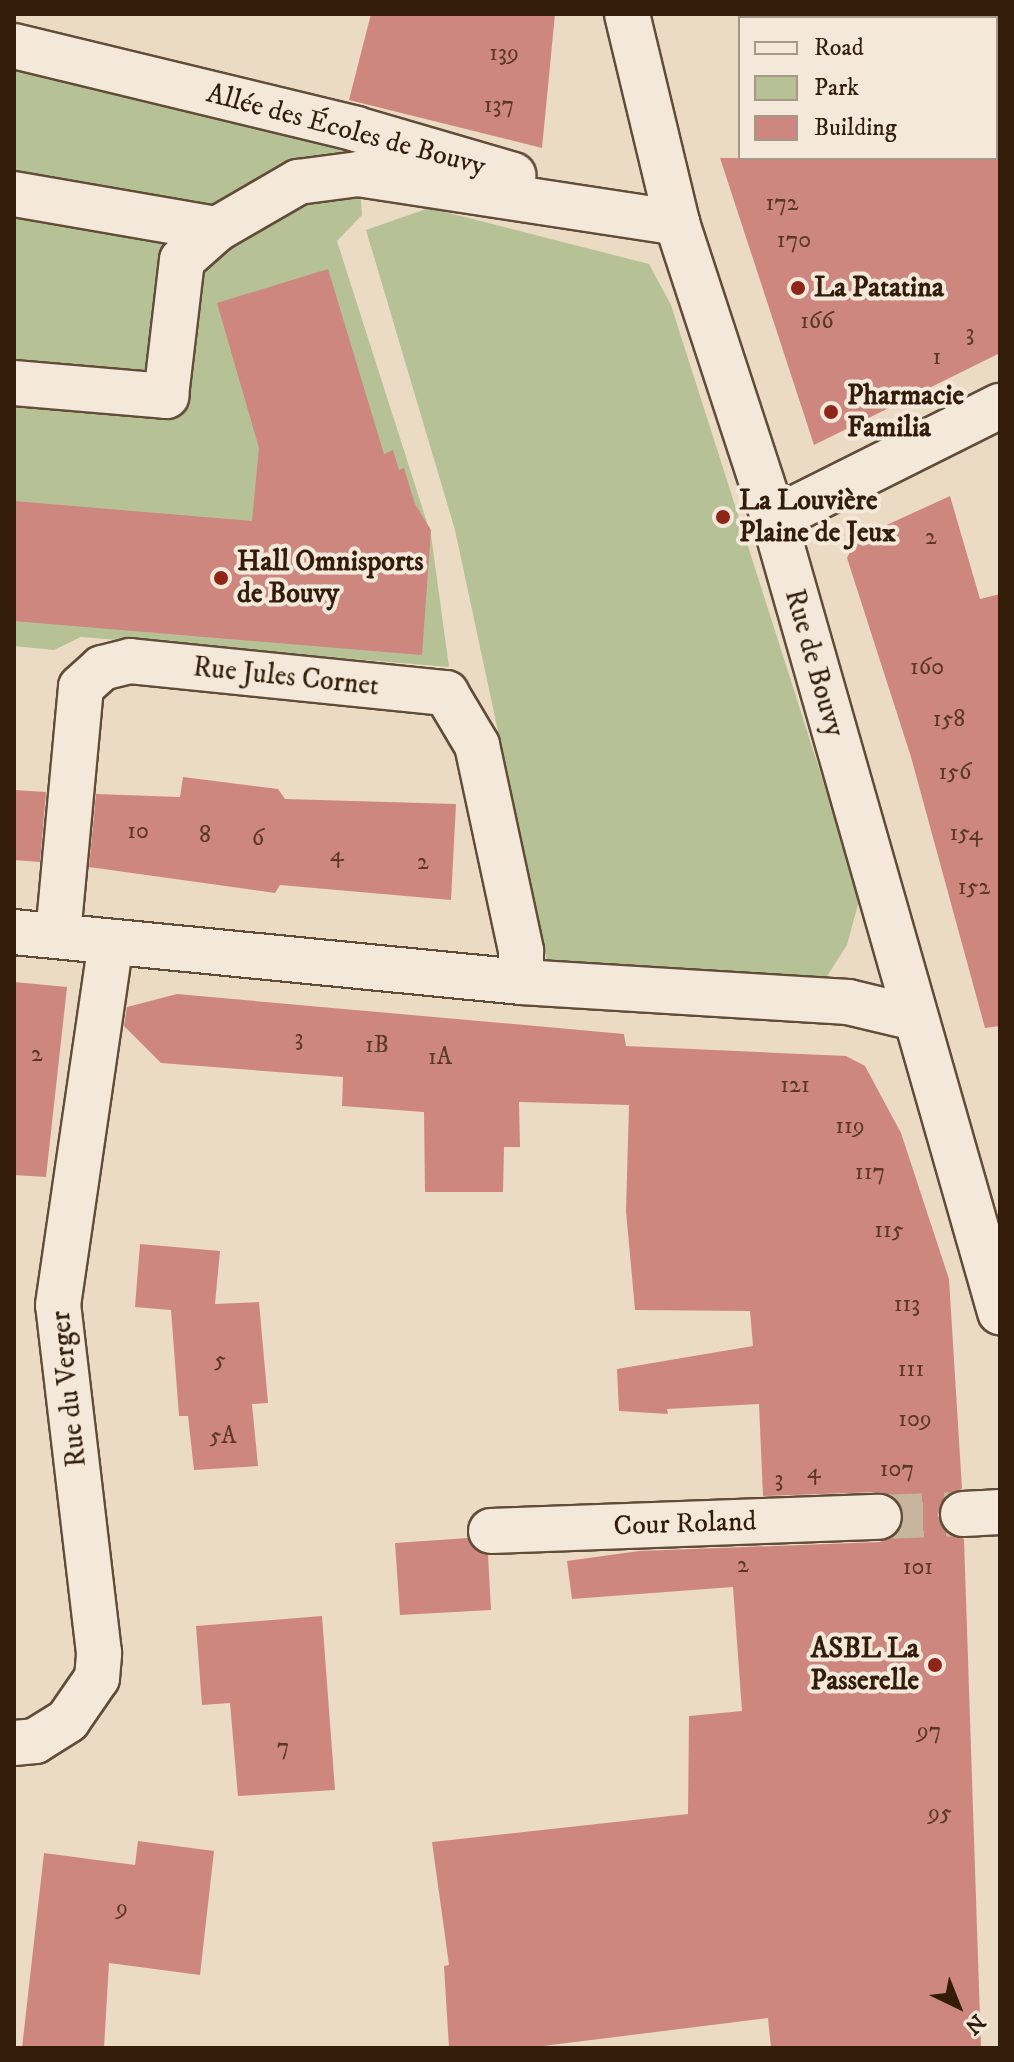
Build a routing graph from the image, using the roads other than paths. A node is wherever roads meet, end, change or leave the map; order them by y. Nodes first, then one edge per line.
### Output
1 (627, 14) edge
2 (14, 46) edge
3 (14, 194) edge
4 (677, 223) junction
5 (217, 229) junction
6 (14, 383) edge
7 (1000, 406) edge
8 (774, 519) junction
9 (14, 932) edge
10 (58, 935) junction
11 (111, 942) junction
12 (521, 982) junction
13 (911, 1017) junction
14 (1000, 1312) edge
15 (879, 1517) tunnel mouth
16 (491, 1531) dead end
17 (14, 1743) edge

1 - 4 street, Rue de Bouvy
2 - 4 street, Allée des Écoles de Bouvy
3 - 5 street
4 - 5 street
4 - 8 street, Rue de Bouvy
5 - 6 street
7 - 8 street
8 - 13 street, Rue de Bouvy
9 - 10 street
10 - 11 street
10 - 12 street, Rue Jules Cornet
11 - 12 street
11 - 17 street, Rue du Verger
12 - 13 street
13 - 14 street, Rue de Bouvy
15 - 16 street, Cour Roland

